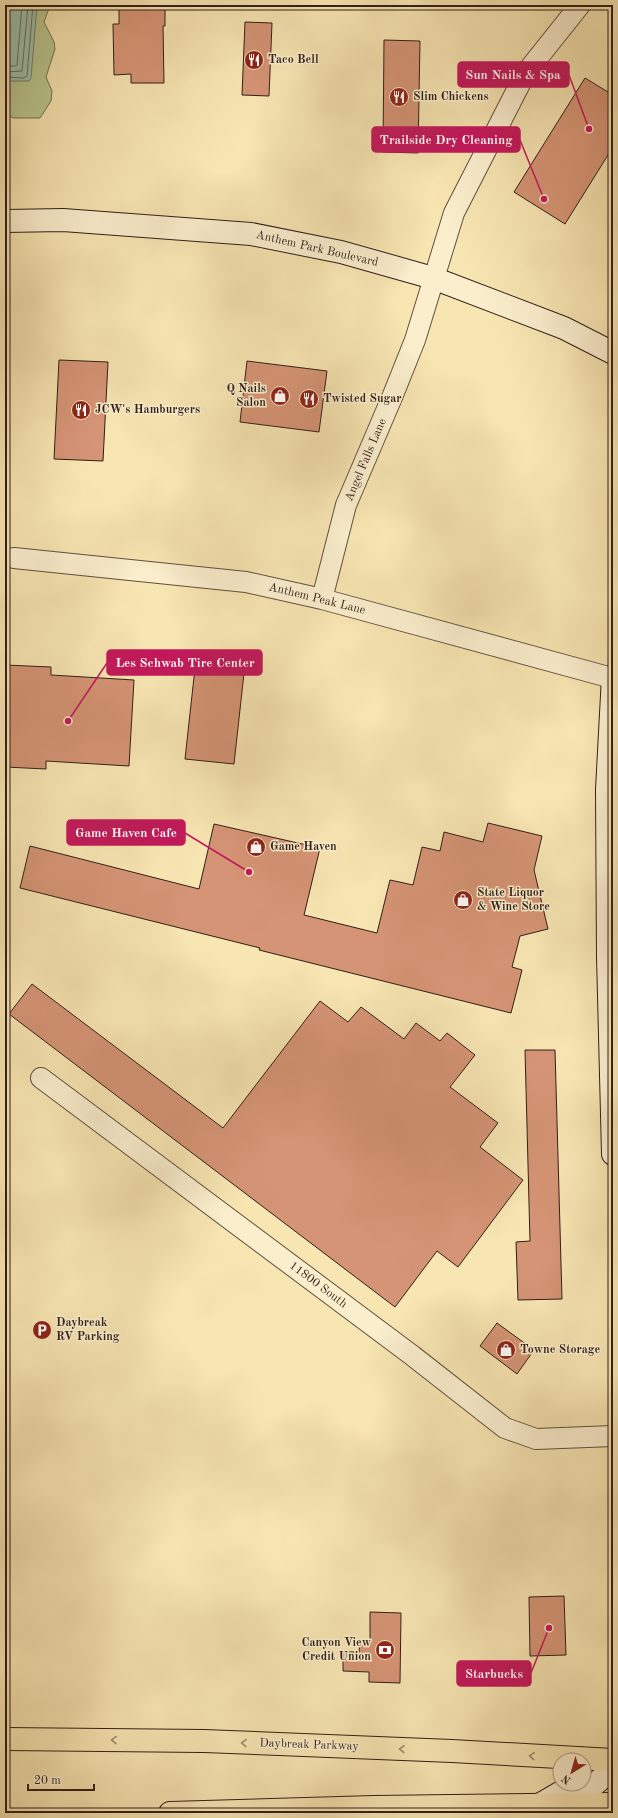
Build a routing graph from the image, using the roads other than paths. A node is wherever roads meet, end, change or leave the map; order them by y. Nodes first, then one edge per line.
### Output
1 (580, 5) edge
2 (5, 221) edge
3 (434, 278) junction
4 (613, 353) edge
5 (14, 558) dead end
6 (322, 599) junction
7 (612, 677) edge
8 (41, 1078) dead end
9 (613, 1154) edge
10 (613, 1436) edge
11 (5, 1739) edge
12 (613, 1760) edge
13 (613, 1768) edge
14 (613, 1804) edge
15 (539, 1805) junction
16 (170, 1813) edge

1 - 3 street, Angel Falls Lane
2 - 3 main road, Anthem Park Boulevard
3 - 4 main road, Anthem Park Boulevard
3 - 6 street, Angel Falls Lane
5 - 6 street, Anthem Peak Lane
6 - 7 street, Anthem Peak Lane
7 - 9 main road
8 - 10 street, 11800 South
12 -> 11 main road, Daybreak Parkway
13 - 15 main road
14 - 15 main road
15 - 16 main road

